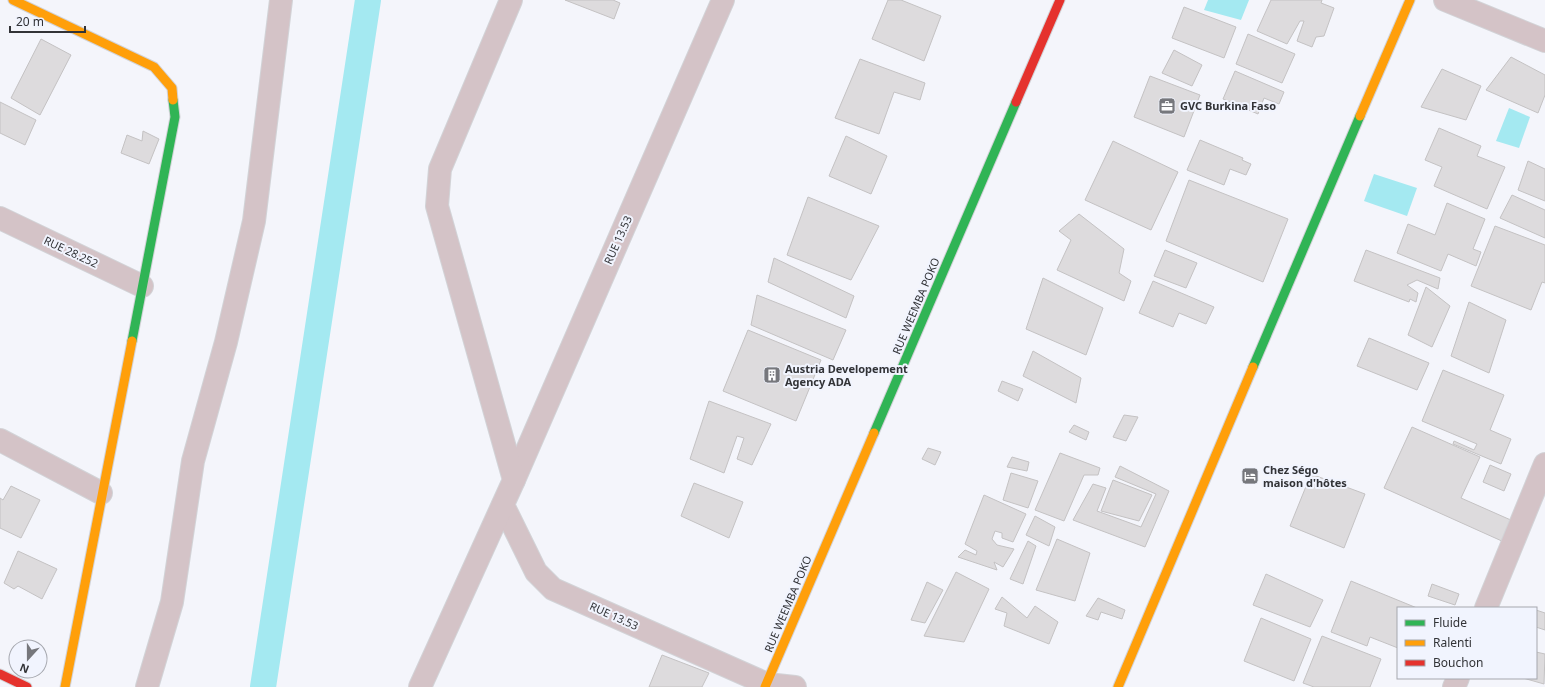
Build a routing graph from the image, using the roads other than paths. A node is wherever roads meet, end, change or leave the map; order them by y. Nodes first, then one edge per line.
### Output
1 (13, 0) edge
2 (281, 0) edge
3 (511, 0) edge
4 (723, 0) edge
5 (1060, 0) edge
6 (1410, 0) edge
7 (1445, 0) edge
8 (1545, 40) edge
9 (0, 218) edge
10 (142, 286) junction
11 (0, 440) edge
12 (1545, 464) edge
13 (514, 480) junction
14 (101, 493) junction
15 (502, 505) junction
16 (1486, 607) edge
17 (0, 674) edge
18 (766, 686) edge
19 (27, 687) edge
20 (65, 687) edge
21 (147, 687) edge
22 (420, 687) edge
23 (795, 687) edge
24 (1118, 687) edge

1 - 10 street
2 - 21 street
3 - 13 street
4 - 13 street, RUE 13.53
5 - 18 street, RUE WEEMBA POKO
6 - 24 street
7 - 8 street
9 - 10 street, RUE 28.252
10 - 14 street
11 - 14 street
12 - 16 street
13 - 15 street, RUE 13.53
14 - 20 street
15 - 18 street, RUE 13.53
15 - 22 street, RUE 13.53
17 - 19 street
18 - 23 street, RUE 13.53

